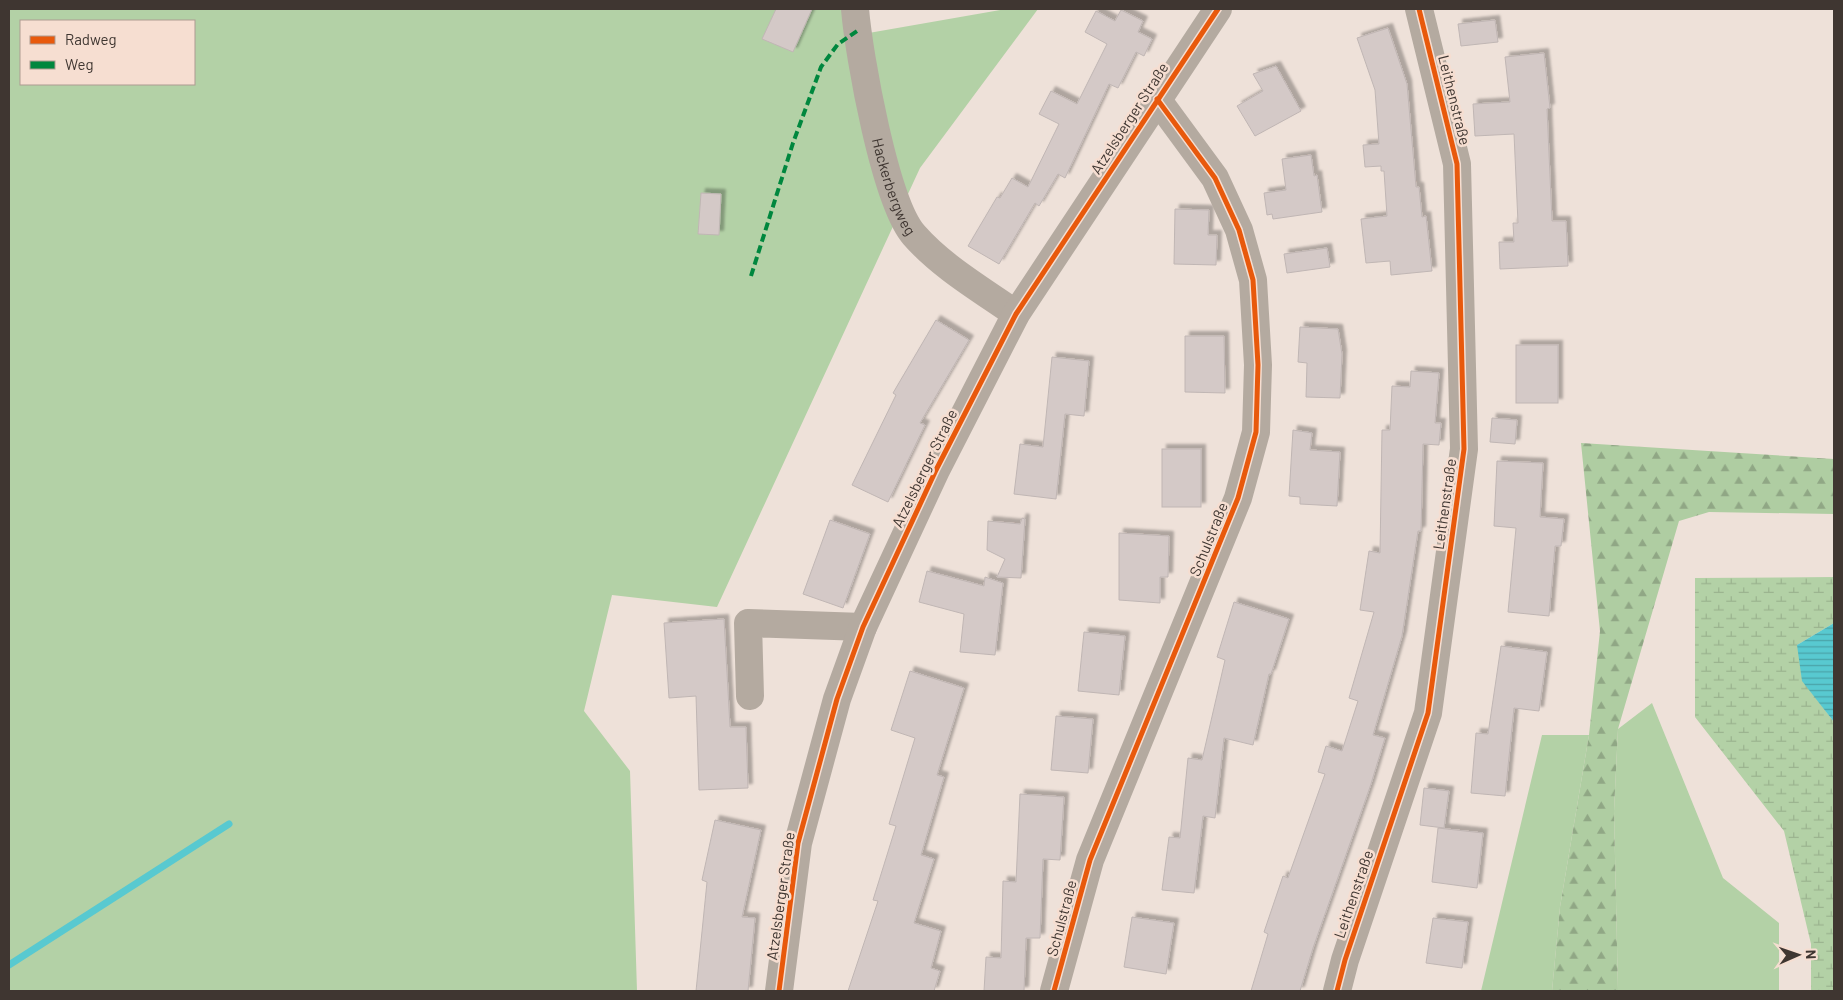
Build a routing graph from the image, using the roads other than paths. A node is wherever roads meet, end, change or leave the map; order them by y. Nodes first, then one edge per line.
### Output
1 (856, 9) edge
2 (1218, 9) edge
3 (1419, 9) edge
4 (1157, 98) junction
5 (1016, 314) junction
6 (863, 626) junction
7 (750, 696) dead end
8 (779, 991) edge
9 (1054, 991) edge
10 (1337, 991) edge

1 - 5 street, Hackerbergweg
2 - 4 street, Atzelsberger Straße
3 - 10 street, Leithenstraße
4 - 5 street, Atzelsberger Straße
4 - 9 street, Schulstraße
5 - 6 street, Atzelsberger Straße
6 - 7 street
6 - 8 street, Atzelsberger Straße

